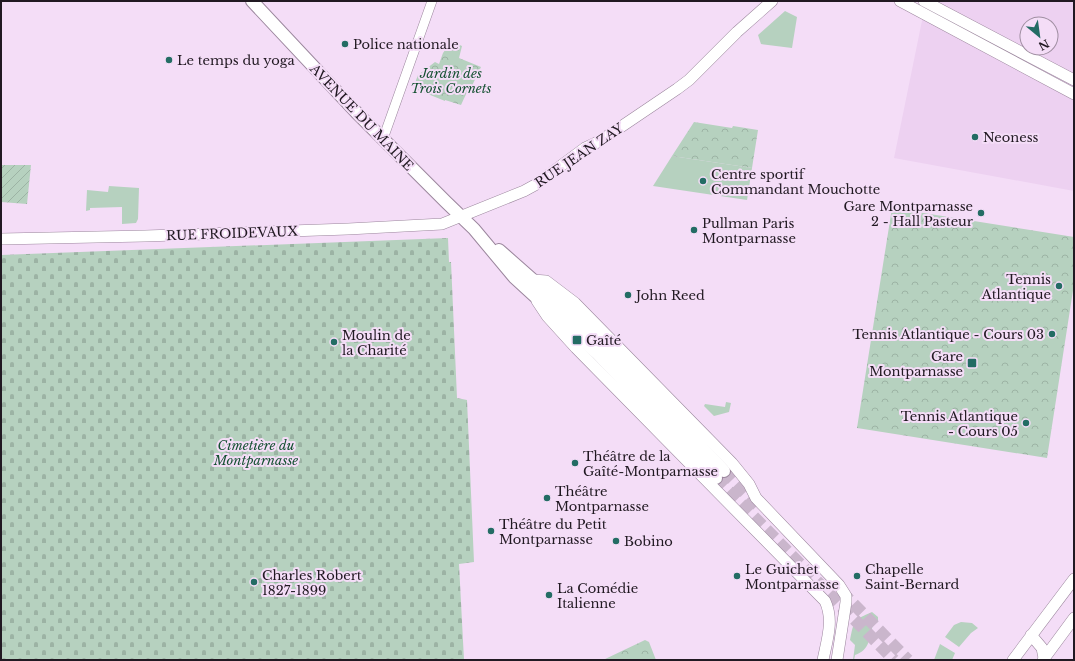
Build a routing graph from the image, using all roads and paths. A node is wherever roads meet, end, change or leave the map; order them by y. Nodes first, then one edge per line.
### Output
1 (252, 1) edge
2 (432, 1) edge
3 (772, 1) edge
4 (900, 1) edge
5 (923, 5) edge
6 (1074, 80) edge
7 (1074, 94) edge
8 (383, 139) junction
9 (461, 216) junction
10 (476, 230) junction
11 (1, 239) edge
12 (533, 280) junction
13 (534, 295) junction
14 (1074, 579) edge
15 (1074, 618) edge
16 (1031, 636) junction
17 (1044, 659) edge
18 (823, 660) edge
19 (837, 660) edge
20 (1013, 660) edge

1 - 8 main road, AVENUE DU MAINE
2 - 8 street
3 - 9 main road, RUE JEAN ZAY
4 - 5 main road
5 - 6 main road
5 - 7 main road
8 - 9 main road, AVENUE DU MAINE
9 - 10 main road, AVENUE DU MAINE
9 - 11 main road, RUE FROIDEVAUX
10 - 12 main road, AVENUE DU MAINE
10 - 13 main road, AVENUE DU MAINE
12 - 13 main road, AVENUE DU MAINE
12 - 19 main road, AVENUE DU MAINE
13 - 18 main road, AVENUE DU MAINE
14 - 16 main road
15 - 17 main road
16 - 17 main road
16 - 20 main road

